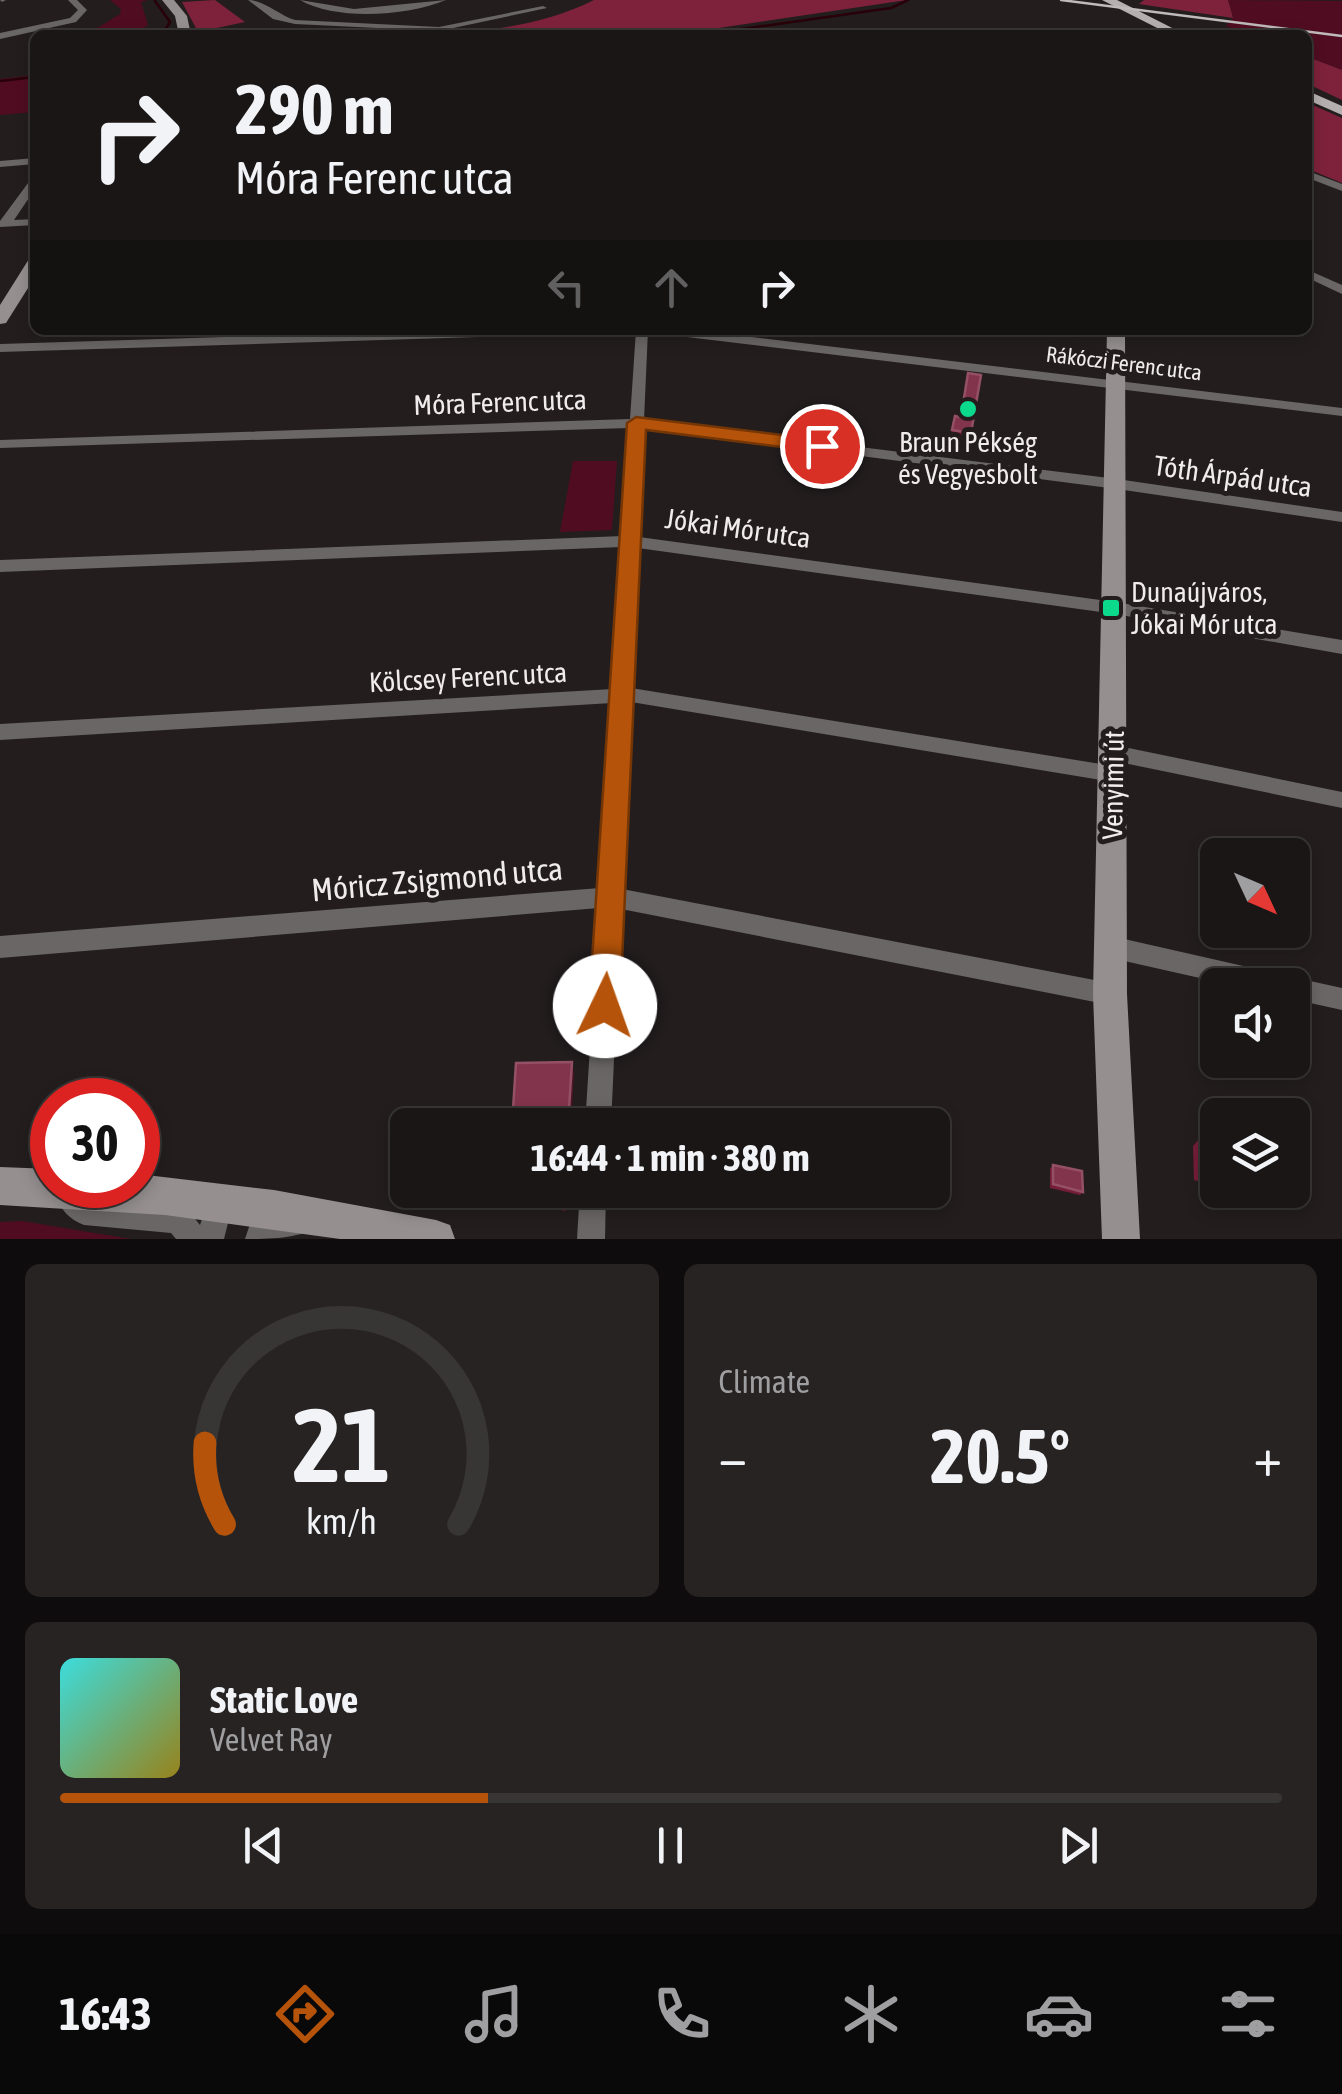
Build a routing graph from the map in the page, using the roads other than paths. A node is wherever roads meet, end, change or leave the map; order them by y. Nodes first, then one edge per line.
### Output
1 (72, 0) edge
2 (168, 0) edge
3 (252, 0) edge
4 (304, 0) edge
5 (442, 0) edge
6 (527, 0) edge
7 (1108, 0) edge
8 (543, 8) junction
9 (558, 16) dead end
10 (184, 30) edge
11 (1167, 30) edge
12 (0, 36) edge
13 (1312, 97) edge
14 (1342, 110) edge
15 (30, 161) edge
16 (0, 164) edge
17 (1312, 176) edge
18 (30, 188) edge
19 (1342, 188) edge
20 (30, 222) edge
21 (3, 224) edge
22 (30, 272) edge
23 (1312, 276) edge
24 (1342, 290) edge
25 (0, 319) edge
26 (413, 335) edge
27 (642, 335) edge
28 (706, 335) edge
29 (1116, 335) edge
30 (0, 348) edge
31 (1116, 382) junction
32 (1342, 412) edge
33 (636, 423) junction
34 (0, 444) edge
35 (1118, 484) junction
36 (1342, 517) edge
37 (630, 542) junction
38 (0, 566) edge
39 (1114, 608) junction
40 (1342, 647) edge
41 (621, 696) junction
42 (0, 732) edge
43 (1114, 764) junction
44 (1342, 800) edge
45 (610, 898) junction
46 (1111, 946) junction
47 (0, 947) edge
48 (1206, 968) edge
49 (1310, 992) edge
50 (1110, 994) junction
51 (1342, 999) edge
52 (599, 1108) edge
53 (0, 1186) edge
54 (30, 1187) edge
55 (160, 1195) edge
56 (221, 1199) junction
57 (80, 1208) edge
58 (593, 1208) edge
59 (268, 1228) edge
60 (194, 1239) edge
61 (210, 1239) edge
62 (436, 1239) edge
63 (591, 1239) edge
64 (1121, 1239) edge

1 - 12 street
2 - 10 street
3 - 8 street
4 - 5 street
6 - 8 street
7 - 11 main road
8 - 9 street
13 - 14 main road
15 - 16 street
17 - 19 street
18 - 21 street
20 - 21 street
22 - 25 street
23 - 24 street
26 - 30 street
27 - 33 street
28 - 31 street, Rákóczi Ferenc utca
29 - 31 street, Venyimi út
31 - 32 street, Rákóczi Ferenc utca
31 - 35 street, Venyimi út
33 - 34 street, Móra Ferenc utca
33 - 35 street, Móra Ferenc utca
33 - 37 street
35 - 36 street, Tóth Árpád utca
35 - 39 street, Venyimi út
37 - 38 street, Jókai Mór utca
37 - 39 street, Jókai Mór utca
37 - 41 street
39 - 40 street, Jókai Mór utca
39 - 43 street, Venyimi út
41 - 42 street, Kölcsey Ferenc utca
41 - 43 street, Kölcsey Ferenc utca
41 - 45 street
43 - 44 street, Kölcsey Ferenc utca
43 - 46 street, Venyimi út
45 - 47 street, Móricz Zsigmond utca
45 - 50 street, Móricz Zsigmond utca
45 - 52 street
46 - 48 street
46 - 50 street, Venyimi út
49 - 51 street
50 - 64 street, Venyimi út
53 - 54 street
55 - 56 street
56 - 59 street
56 - 61 street
57 - 60 street
58 - 63 street
59 - 62 street

